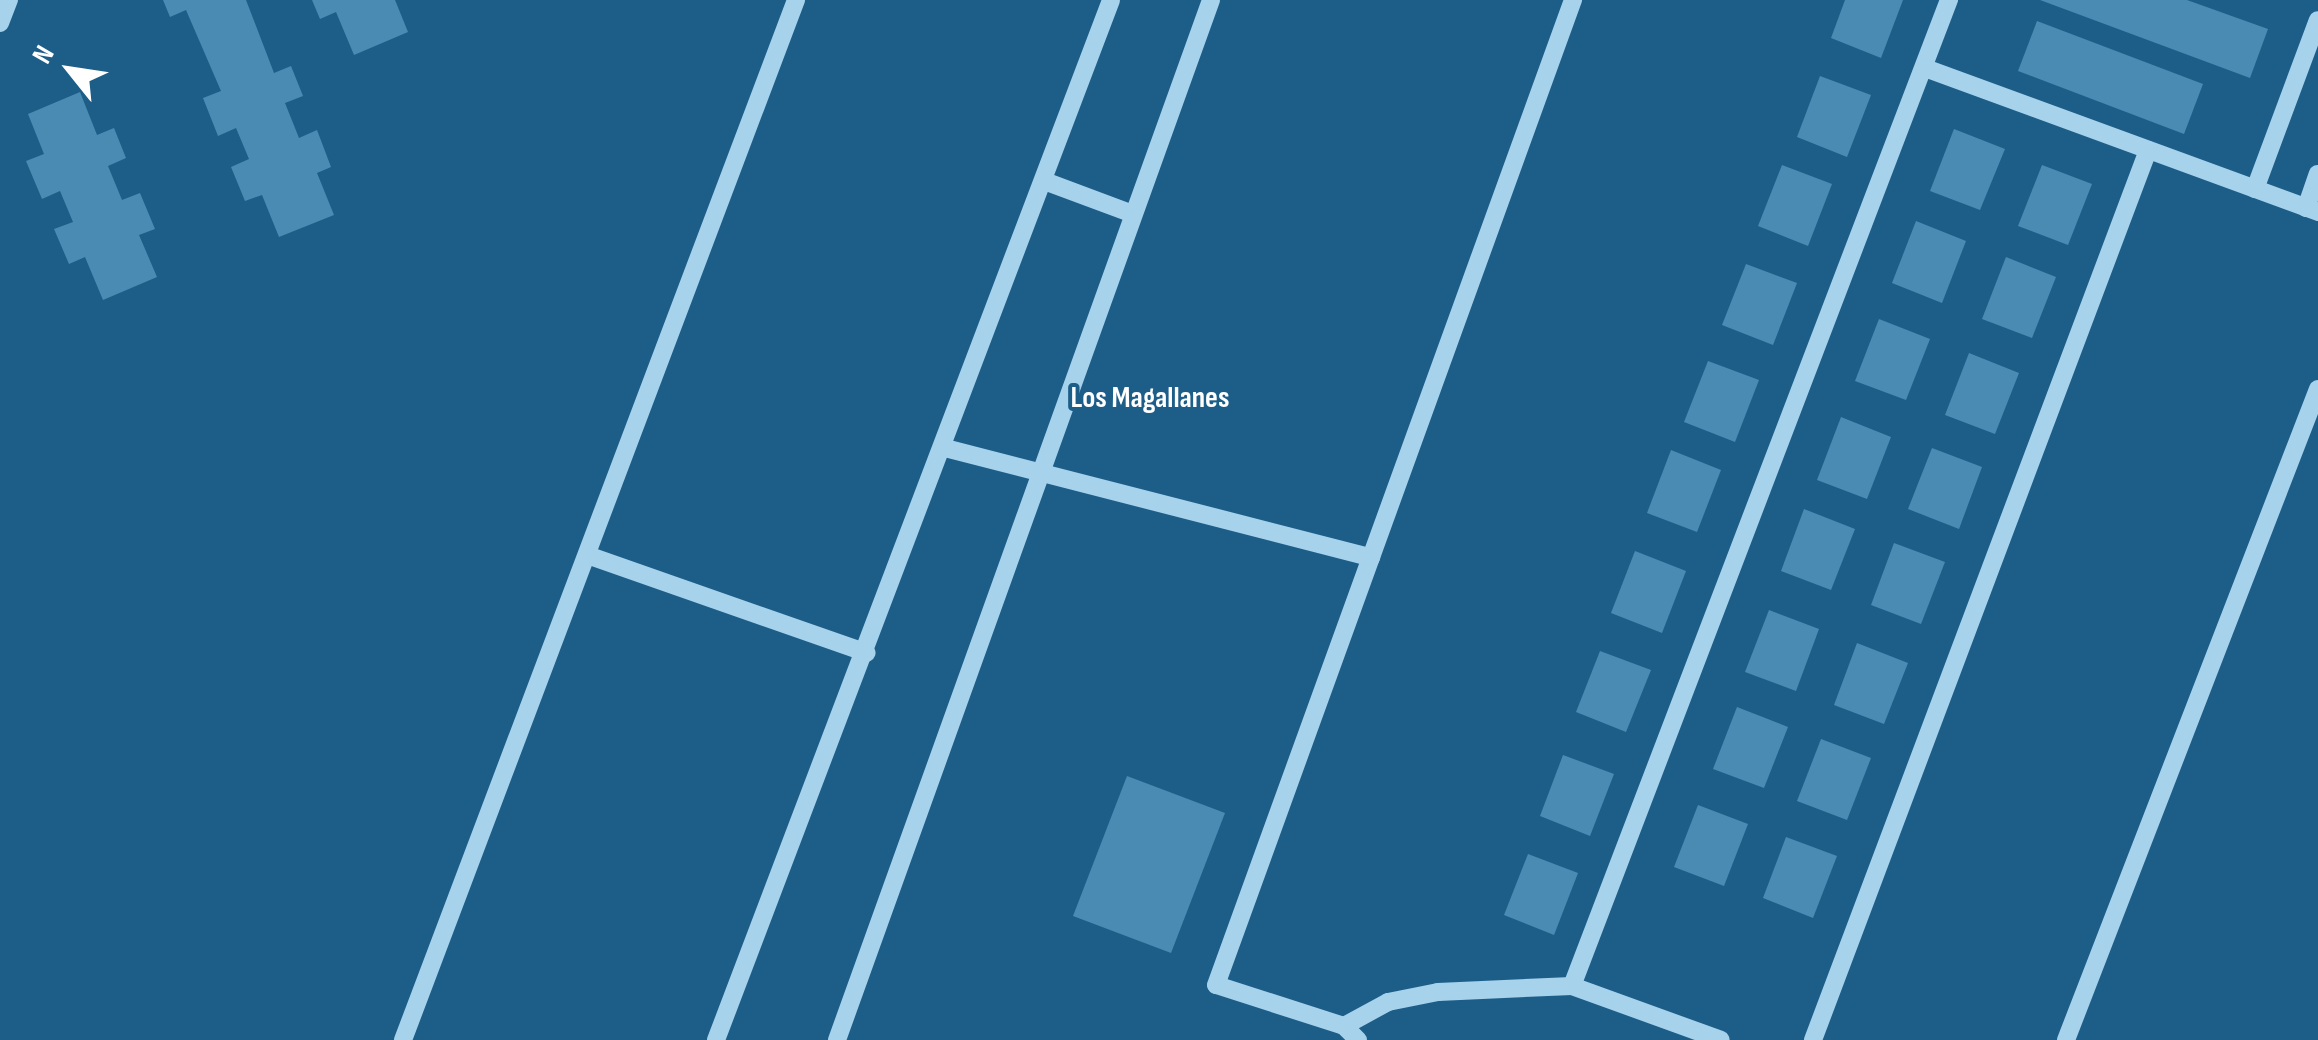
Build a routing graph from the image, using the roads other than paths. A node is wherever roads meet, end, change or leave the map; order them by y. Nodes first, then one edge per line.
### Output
1 (9, 0) edge
2 (796, 0) edge
3 (1111, 0) edge
4 (1211, 0) edge
5 (1572, 0) edge
6 (1949, 0) edge
7 (2318, 20) edge
8 (0, 23) edge
9 (1924, 68) junction
10 (2148, 150) junction
11 (2318, 174) edge
12 (1047, 182) junction
13 (2256, 189) junction
14 (2312, 210) edge
15 (1133, 214) junction
16 (2318, 389) edge
17 (945, 448) junction
18 (1043, 469) junction
19 (590, 556) junction
20 (1371, 557) junction
21 (867, 653) junction
22 (1572, 986) junction
23 (1344, 1026) junction
24 (403, 1040) edge
25 (716, 1040) edge
26 (837, 1040) edge
27 (1358, 1040) edge
28 (1721, 1040) edge
29 (1813, 1040) edge
30 (2066, 1040) edge

1 - 8 street
2 - 19 street
3 - 12 street
4 - 15 street
5 - 20 street
6 - 9 street
7 - 13 street
9 - 10 street
9 - 22 street
10 - 13 street
10 - 29 street
11 - 14 street
12 - 15 street
12 - 17 street
13 - 14 street
15 - 18 street
16 - 30 street
17 - 18 street
17 - 21 street
18 - 20 street
18 - 26 street
19 - 21 street
19 - 24 street
20 - 23 street
21 - 25 street
22 - 23 street
22 - 28 street
23 - 27 street

